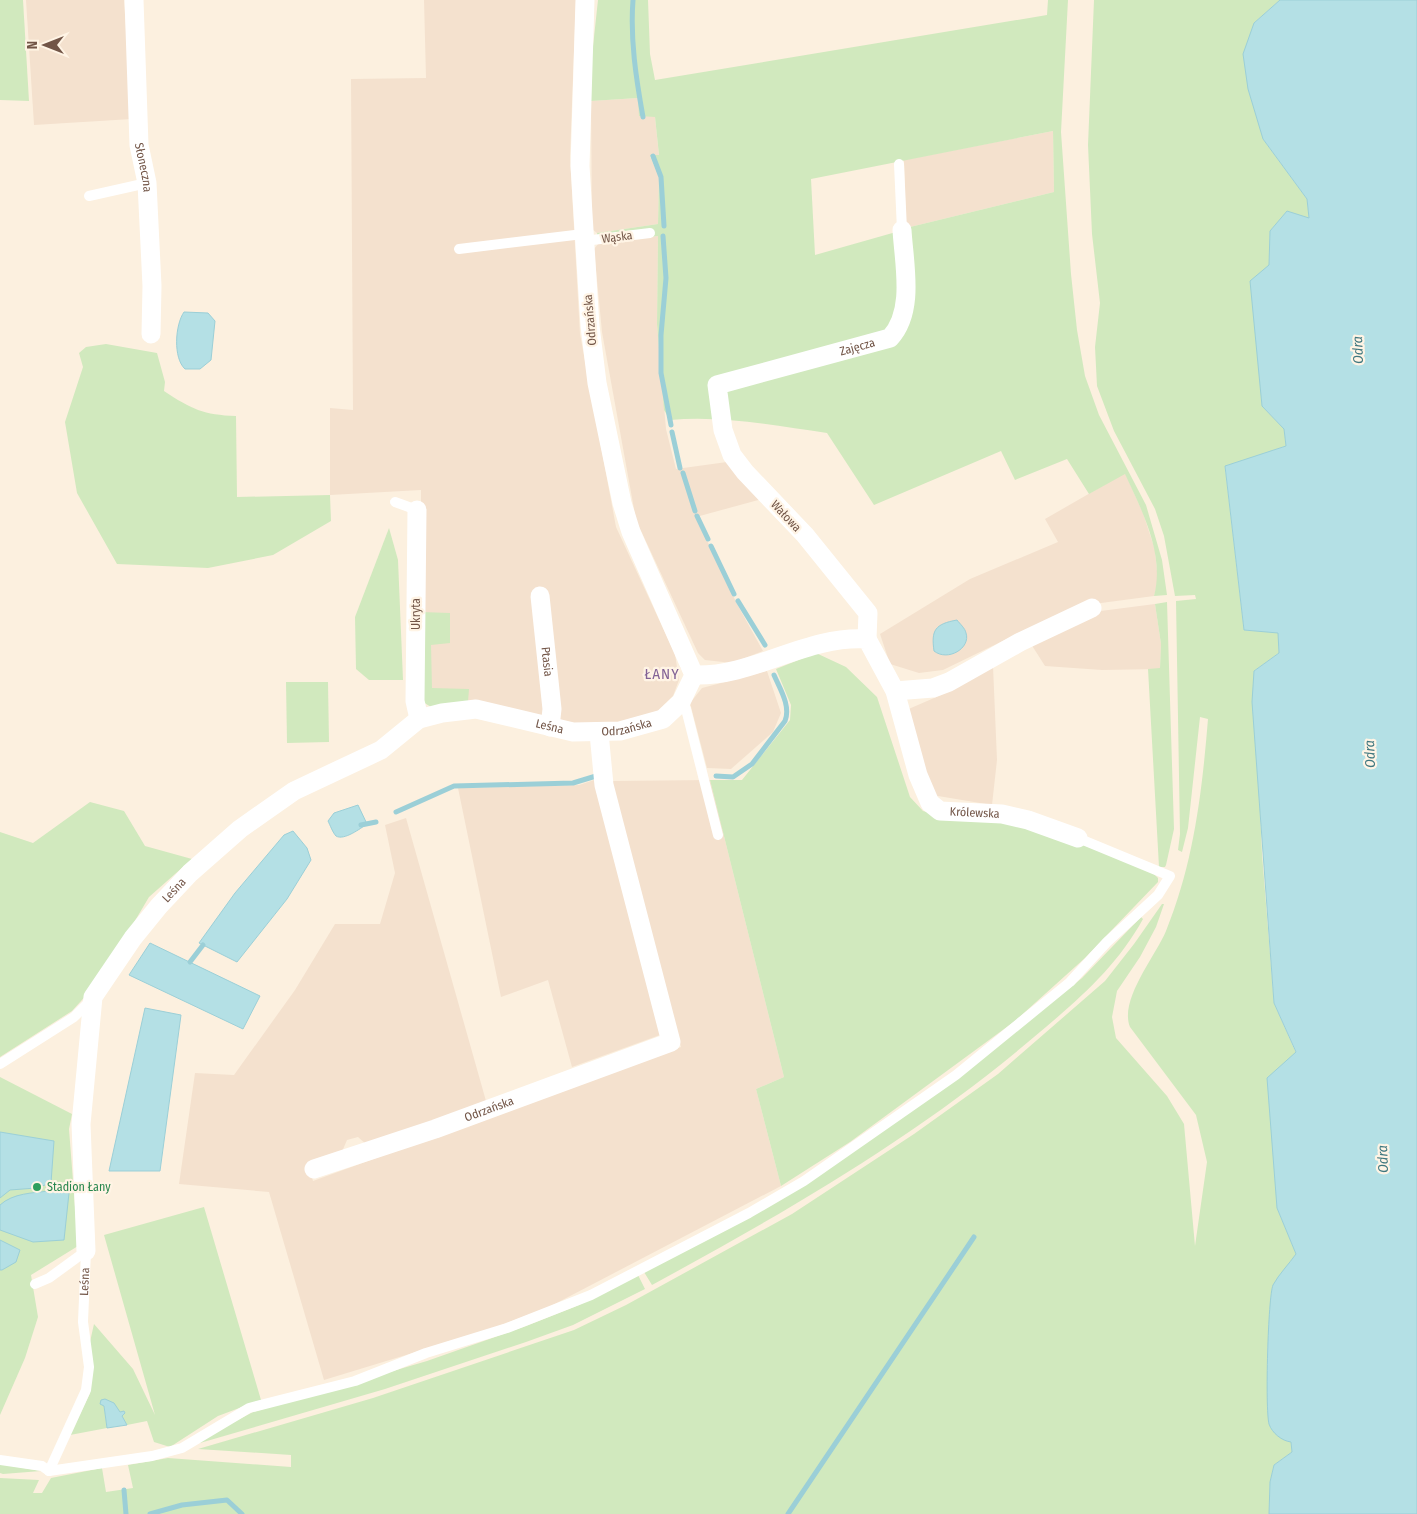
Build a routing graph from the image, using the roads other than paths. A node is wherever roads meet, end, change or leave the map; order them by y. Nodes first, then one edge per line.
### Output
1 (134, 0) edge
2 (585, 0) edge
3 (899, 164) dead end
4 (147, 183) junction
5 (89, 196) dead end
6 (902, 230) joint
7 (650, 232) dead end
8 (583, 238) junction
9 (459, 249) dead end
10 (151, 334) dead end
11 (717, 385) joint
12 (395, 502) dead end
13 (416, 510) joint
14 (540, 596) dead end
15 (1092, 608) dead end
16 (867, 639) junction
17 (694, 675) junction
18 (895, 691) junction
19 (681, 702) junction
20 (419, 719) junction
21 (550, 728) junction
22 (599, 733) junction
23 (718, 835) dead end
24 (1078, 838) joint
25 (94, 997) junction
26 (0, 1064) edge
27 (314, 1169) dead end
28 (86, 1251) junction
29 (35, 1284) dead end
30 (0, 1460) edge
31 (49, 1471) junction

1 - 4 street, Słoneczna
2 - 8 street, Odrzańska
3 - 6 lane
4 - 5 lane
4 - 10 street, Słoneczna
6 - 11 street, Zajęcza
7 - 8 lane, Wąska
8 - 9 lane, Wąska
8 - 17 street, Odrzańska
11 - 16 street, Wałowa
12 - 13 lane
13 - 20 street, Ukryta
14 - 21 street, Ptasia
15 - 18 street
16 - 17 street
16 - 18 street, Królewska
17 - 19 street, Odrzańska
18 - 24 street, Królewska
19 - 22 street, Odrzańska
19 - 23 lane
20 - 21 street, Leśna
20 - 25 street, Leśna
21 - 22 street, Leśna
22 - 27 street, Odrzańska
24 - 31 lane
25 - 26 lane
25 - 28 street, Leśna
28 - 29 lane
28 - 31 lane, Leśna
30 - 31 lane

